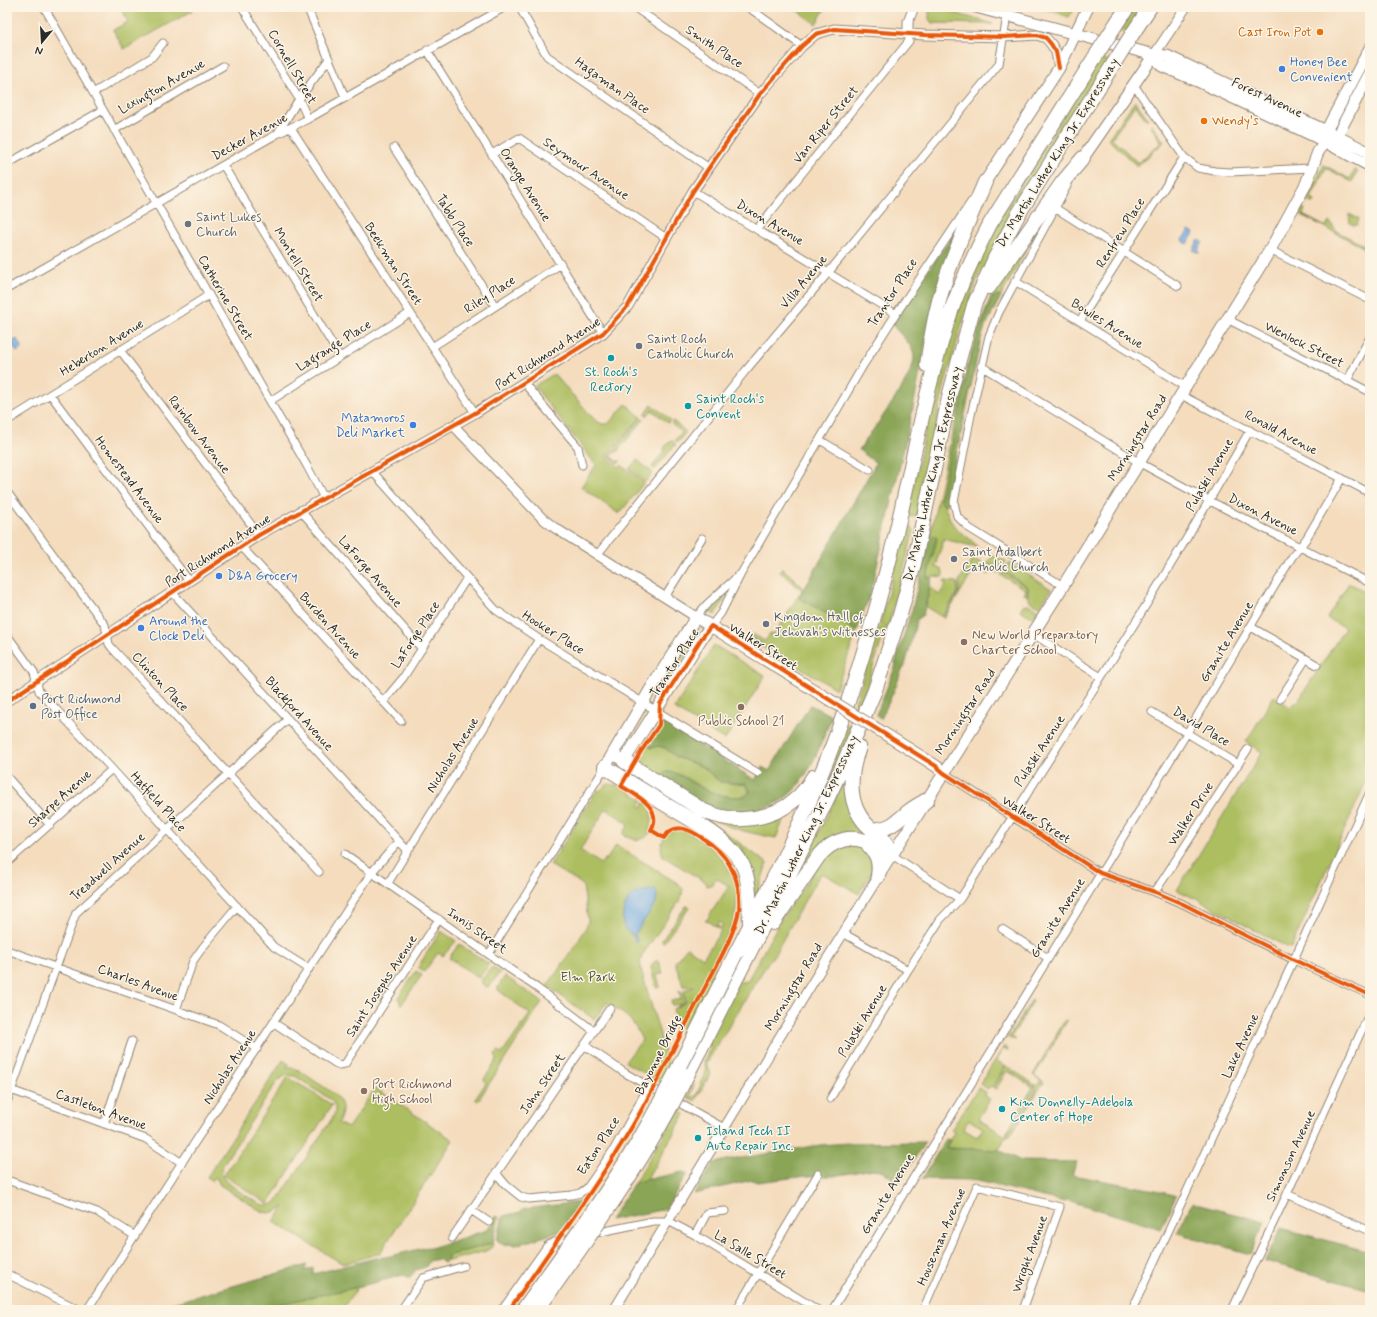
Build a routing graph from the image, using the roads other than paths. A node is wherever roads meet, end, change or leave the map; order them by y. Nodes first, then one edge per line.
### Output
1 (44, 7) edge
2 (242, 7) edge
3 (307, 7) edge
4 (505, 7) edge
5 (521, 7) edge
6 (634, 7) edge
7 (748, 7) edge
8 (914, 7) edge
9 (976, 7) edge
10 (1088, 7) edge
11 (1128, 7) edge
12 (1150, 7) edge
13 (1186, 7) edge
14 (1007, 16) junction
15 (908, 34) junction
16 (1075, 34) junction
17 (1004, 37) junction
18 (163, 44) dead end
19 (802, 46) junction
20 (1370, 48) edge
21 (427, 50) junction
22 (1154, 55) junction
23 (329, 59) junction
24 (223, 66) dead end
25 (1059, 68) junction
26 (1370, 74) edge
27 (1134, 85) junction
28 (93, 93) junction
29 (760, 94) junction
30 (345, 97) junction
31 (299, 99) junction
32 (103, 110) junction
33 (308, 118) junction
34 (291, 128) junction
35 (114, 130) junction
36 (277, 134) junction
37 (1326, 136) junction
38 (1337, 136) junction
39 (394, 148) dead end
40 (1370, 153) edge
41 (492, 154) junction
42 (1184, 157) junction
43 (1083, 158) junction
44 (7, 164) edge
45 (223, 165) junction
46 (1370, 166) edge
47 (709, 168) junction
48 (1311, 168) junction
49 (985, 182) junction
50 (693, 191) junction
51 (157, 203) junction
52 (1055, 208) junction
53 (757, 229) junction
54 (666, 238) junction
55 (1270, 250) junction
56 (1124, 251) junction
57 (561, 264) junction
58 (828, 273) junction
59 (1015, 282) junction
60 (1178, 286) dead end
61 (7, 289) edge
62 (209, 295) junction
63 (1370, 300) edge
64 (495, 306) junction
65 (410, 313) junction
66 (896, 314) junction
67 (1227, 319) junction
68 (1080, 321) junction
69 (603, 333) junction
70 (1370, 337) edge
71 (963, 343) junction
72 (432, 347) junction
73 (120, 350) junction
74 (340, 357) junction
75 (981, 366) junction
76 (1348, 381) junction
77 (524, 383) junction
78 (1183, 391) junction
79 (1370, 392) edge
80 (50, 394) junction
81 (270, 401) junction
82 (475, 413) junction
83 (7, 421) edge
84 (452, 425) junction
85 (1250, 430) junction
86 (820, 440) junction
87 (911, 460) junction
88 (1140, 463) junction
89 (582, 465) dead end
90 (870, 470) dead end
91 (372, 471) junction
92 (1342, 478) junction
93 (7, 492) edge
94 (1370, 493) edge
95 (324, 498) junction
96 (1210, 501) junction
97 (300, 510) junction
98 (259, 534) junction
99 (702, 538) dead end
100 (241, 546) junction
101 (1300, 547) junction
102 (597, 555) junction
103 (742, 572) junction
104 (467, 578) junction
105 (189, 581) junction
106 (1370, 583) edge
107 (1063, 586) junction
108 (172, 592) junction
109 (665, 597) junction
110 (696, 617) junction
111 (711, 626) junction
112 (1251, 627) junction
113 (1033, 634) junction
114 (7, 635) edge
115 (107, 635) junction
116 (539, 639) junction
117 (422, 649) junction
118 (1306, 659) junction
119 (1317, 665) dead end
120 (1101, 678) junction
121 (37, 681) junction
122 (875, 690) junction
123 (1280, 699) dead end
124 (7, 701) edge
125 (383, 702) junction
126 (643, 703) junction
127 (656, 711) junction
128 (1152, 712) dead end
129 (288, 719) junction
130 (401, 721) dead end
131 (1187, 733) junction
132 (1248, 749) dead end
133 (830, 750) junction
134 (618, 758) junction
135 (1238, 764) junction
136 (605, 767) junction
137 (112, 769) junction
138 (758, 773) dead end
139 (944, 773) junction
140 (228, 774) junction
141 (7, 777) edge
142 (1370, 792) edge
143 (927, 800) junction
144 (1012, 817) junction
145 (50, 825) junction
146 (167, 829) junction
147 (872, 829) junction
148 (861, 840) junction
149 (398, 842) junction
150 (408, 851) junction
151 (344, 854) dead end
152 (892, 855) junction
153 (7, 863) edge
154 (319, 872) dead end
155 (372, 872) junction
156 (1100, 873) junction
157 (878, 876) junction
158 (388, 883) junction
159 (1155, 892) junction
160 (960, 899) junction
161 (238, 906) junction
162 (439, 919) junction
163 (750, 926) junction
164 (1002, 930) dead end
165 (843, 933) junction
166 (7, 950) edge
167 (489, 954) junction
168 (741, 956) junction
169 (1048, 958) junction
170 (1294, 960) junction
171 (56, 966) junction
172 (309, 969) junction
173 (908, 970) junction
174 (1370, 995) edge
175 (610, 1008) dead end
176 (176, 1010) junction
177 (1370, 1012) edge
178 (274, 1023) junction
179 (594, 1031) junction
180 (132, 1041) dead end
181 (584, 1044) junction
182 (257, 1049) junction
183 (648, 1086) junction
184 (9, 1090) edge
185 (830, 1099) dead end
186 (7, 1102) edge
187 (104, 1124) junction
188 (724, 1128) junction
189 (182, 1163) junction
190 (496, 1173) junction
191 (818, 1174) dead end
192 (7, 1180) edge
193 (1287, 1194) junction
194 (1060, 1207) joint
195 (471, 1210) junction
196 (725, 1210) dead end
197 (489, 1222) dead end
198 (668, 1222) junction
199 (1370, 1231) edge
200 (695, 1235) junction
201 (135, 1236) junction
202 (452, 1238) dead end
203 (464, 1266) dead end
204 (7, 1274) edge
205 (758, 1274) junction
206 (80, 1310) edge
207 (87, 1310) edge
208 (401, 1310) edge
209 (502, 1310) edge
210 (523, 1310) edge
211 (537, 1310) edge
212 (614, 1310) edge
213 (736, 1310) edge
214 (818, 1310) edge
215 (832, 1310) edge
216 (923, 1310) edge
217 (1023, 1310) edge
218 (1132, 1310) edge
219 (1232, 1310) edge

1 - 28 street, Catherine Street
2 - 31 street, Cornell Street
3 - 23 street
4 - 21 street, Decker Avenue
5 - 47 street, Hagaman Place
6 - 29 street, Smith Place
7 - 19 street
8 - 15 street
9 - 14 main road, Forest Avenue
10 - 16 main road, Trantor Place
11 - 87 highway, Dr. Martin Luther King Jr. Expressway, bridge
12 - 71 highway, Dr. Martin Luther King Jr. Expressway, bridge
13 - 22 street
14 - 16 main road, Forest Avenue
14 - 17 street, Villa Avenue
15 - 17 street, Port Richmond Avenue
15 - 19 street, Port Richmond Avenue
15 - 53 street, Van Riper Street
16 - 22 main road, Forest Avenue
16 - 25 main road, Trantor Place
17 - 25 street, Port Richmond Avenue
17 - 58 street, Villa Avenue
18 - 28 street
19 - 29 street, Port Richmond Avenue
20 - 37 main road, Morningstar Road
21 - 30 street, Decker Avenue
21 - 41 street, Orange Avenue
22 - 27 main road
22 - 37 main road, Forest Avenue
23 - 30 street
23 - 31 street
24 - 35 street, Lexington Avenue
25 - 49 main road, Trantor Place
26 - 38 main road
27 - 42 street
27 - 43 main road
28 - 32 street, Catherine Street
29 - 47 street, Port Richmond Avenue
30 - 33 street, Decker Avenue
31 - 33 street, Cornell Street
31 - 36 street
32 - 35 street, Catherine Street
32 - 44 street, Lexington Avenue
33 - 34 street, Decker Avenue
34 - 36 street, Decker Avenue
34 - 65 street, Beekman Street
35 - 51 street, Catherine Street
36 - 45 street, Decker Avenue
37 - 38 main road
37 - 46 main road, Forest Avenue
37 - 48 main road, Morningstar Road
38 - 40 main road
39 - 64 street, Tabb Place
41 - 54 street, Seymour Avenue
41 - 57 street, Orange Avenue
42 - 48 street
42 - 56 street, Renfrew Place
43 - 52 street
43 - 71 highway
45 - 51 street, Decker Avenue
45 - 74 street, Montell Street
47 - 50 street, Port Richmond Avenue
48 - 55 main road, Morningstar Road
49 - 66 street, Trantor Place
49 - 87 highway
50 - 53 street, Dixon Avenue
50 - 54 street, Port Richmond Avenue
51 - 61 street, Decker Avenue
51 - 62 street, Catherine Street
52 - 56 street
52 - 59 street
53 - 58 street, Dixon Avenue
54 - 69 street, Port Richmond Avenue
55 - 63 street
55 - 67 main road, Morningstar Road
56 - 60 street
56 - 68 street, Renfrew Place
57 - 64 street, Riley Place
57 - 69 street, Orange Avenue
58 - 66 street, Dixon Avenue
58 - 102 street, Villa Avenue
59 - 68 street, Bowles Avenue
59 - 75 street
62 - 73 street, Heberton Avenue
62 - 81 street, Catherine Street
64 - 72 street, Riley Place
65 - 72 street, Beekman Street
65 - 74 street, Lagrange Place
66 - 86 street, Trantor Place
67 - 76 street, Wenlock Street
67 - 78 main road, Morningstar Road
68 - 78 street, Bowles Avenue
69 - 77 street, Port Richmond Avenue
70 - 76 street
71 - 122 highway, Dr. Martin Luther King Jr. Expressway
72 - 82 street, Beekman Street
73 - 80 street, Heberton Avenue
73 - 98 street, Rainbow Avenue
74 - 81 street, Lagrange Place
75 - 88 street, Dixon Avenue
75 - 107 street
76 - 79 street, Wenlock Street
77 - 82 street, Port Richmond Avenue
77 - 89 street
78 - 85 street, Ronald Avenue
78 - 88 main road, Morningstar Road
80 - 83 street, Heberton Avenue
80 - 105 street, Homestead Avenue
81 - 95 street, Catherine Street
82 - 84 street, Port Richmond Avenue
84 - 91 street, Port Richmond Avenue
84 - 102 street, Walker Street
85 - 92 street, Ronald Avenue
85 - 96 street, Pulaski Avenue
86 - 90 street
86 - 103 street, Trantor Place
87 - 133 highway, Dr. Martin Luther King Jr. Expressway
88 - 96 street, Dixon Avenue
88 - 107 main road, Morningstar Road
91 - 95 street, Port Richmond Avenue
91 - 104 street, Hooker Place
92 - 94 street, Ronald Avenue
92 - 101 street, Granite Avenue
93 - 115 street, Clinton Place
95 - 97 street, Port Richmond Avenue
96 - 101 street, Dixon Avenue
96 - 120 street, Pulaski Avenue
97 - 98 street, Port Richmond Avenue
97 - 117 street, LaForge Avenue
98 - 100 street, Port Richmond Avenue
99 - 109 street
100 - 105 street, Port Richmond Avenue
100 - 125 street, Burden Avenue
101 - 106 street, Dixon Avenue
101 - 112 street, Granite Avenue
102 - 109 street, Walker Street
103 - 110 street, Trantor Place
103 - 111 street, Trantor Place
104 - 116 street, Hooker Place
104 - 117 street, LaForge Place
105 - 108 street, Port Richmond Avenue
107 - 113 main road, Morningstar Road
108 - 115 street, Port Richmond Avenue
108 - 129 street, Blackford Avenue
109 - 110 street, Walker Street
110 - 111 main road, Walker Street
110 - 126 main road, Trantor Place
111 - 127 main road, Trantor Place
111 - 139 main road, Walker Street, bridge
112 - 118 street
112 - 131 street, Granite Avenue
113 - 120 street
113 - 139 main road, Morningstar Road
114 - 121 street, Hatfield Place
115 - 121 street, Port Richmond Avenue
115 - 140 street, Clinton Place
116 - 126 street, Hooker Place
116 - 150 street, Nicholas Avenue
117 - 125 street, LaForge Place
118 - 119 street
118 - 123 street
120 - 144 street, Pulaski Avenue
121 - 124 street, Port Richmond Avenue
121 - 137 street, Hatfield Place
122 - 147 highway
122 - 168 highway, Dr. Martin Luther King Jr. Expressway
125 - 130 street, Burden Avenue
126 - 127 street, Hooker Place
126 - 134 main road, Trantor Place
127 - 134 main road, Trantor Place
127 - 138 street, Hooker Place
128 - 131 street, David Place
129 - 140 street, Treadwell Avenue
129 - 149 street, Blackford Avenue
131 - 135 street, David Place
131 - 156 street, Granite Avenue
132 - 135 street, Walker Drive
133 - 134 highway
133 - 163 highway, Dr. Martin Luther King Jr. Expressway
134 - 136 main road, Trantor Place
135 - 159 street, Walker Drive
136 - 163 highway
136 - 167 street, Trantor Place
137 - 145 street, Sharpe Avenue
137 - 146 street, Hatfield Place
139 - 143 main road, Morningstar Road
139 - 144 street, Walker Street
140 - 146 street, Treadwell Avenue
140 - 154 street, Clinton Place
141 - 145 street
142 - 170 street, Lake Avenue
143 - 147 highway
143 - 152 main road, Morningstar Road
144 - 156 street, Walker Street
144 - 160 street, Pulaski Avenue
145 - 153 street, Sharpe Avenue
146 - 161 street, Hatfield Place
146 - 171 street, Treadwell Avenue
147 - 152 highway
148 - 152 highway
148 - 157 highway
148 - 168 highway
149 - 150 street, Blackford Avenue
149 - 155 street, Nicholas Avenue
150 - 158 street, Nicholas Avenue
151 - 155 street, Innis Street
152 - 157 street, Morningstar Road
152 - 160 street
155 - 158 street, Innis Street
155 - 172 street, Nicholas Avenue
156 - 159 street, Walker Street
156 - 169 street, Granite Avenue
157 - 165 street, Morningstar Road
158 - 162 street, Innis Street
159 - 170 street, Walker Street
160 - 173 street, Pulaski Avenue
161 - 172 street, Hatfield Place
161 - 176 street
162 - 167 street, Innis Street
162 - 178 street, Saint Josephs Avenue
163 - 168 highway, Bayonne Bridge
164 - 169 street
165 - 173 street
165 - 188 street, Morningstar Road
166 - 171 street, Charles Avenue
167 - 179 street, Innis Street
168 - 210 highway, Bayonne Bridge, bridge
168 - 211 highway, Bayonne Bridge, bridge
169 - 215 street, Granite Avenue
170 - 174 street, Walker Street
170 - 218 street, Lake Avenue
171 - 176 street, Charles Avenue
171 - 184 street, Treadwell Avenue
172 - 178 street, Nicholas Avenue
173 - 185 street, Pulaski Avenue
175 - 179 street, John Street
176 - 182 street, Charles Avenue
177 - 193 street, Simonson Avenue
178 - 182 street, Nicholas Avenue
179 - 181 street, John Street
180 - 187 street
181 - 183 street
181 - 190 street, John Street
182 - 189 street, Nicholas Avenue
183 - 188 street
183 - 190 street, Eaton Place
184 - 186 street, Treadwell Avenue
184 - 187 street, Castleton Avenue
187 - 189 street, Castleton Avenue
188 - 198 street, Morningstar Road
189 - 201 street, Nicholas Avenue
190 - 195 street, John Street
191 - 205 street
192 - 201 street
193 - 199 street
193 - 219 street, Simonson Avenue
194 - 216 street, Houseman Avenue
194 - 217 street, Wright Avenue
195 - 197 street
195 - 202 street, John Street
196 - 200 street
198 - 200 street, La Salle Street
198 - 209 street
198 - 212 street, Morningstar Road
200 - 205 street, La Salle Street
201 - 207 street, Nicholas Avenue
203 - 208 street
204 - 206 street
205 - 213 street
205 - 214 street, La Salle Street

